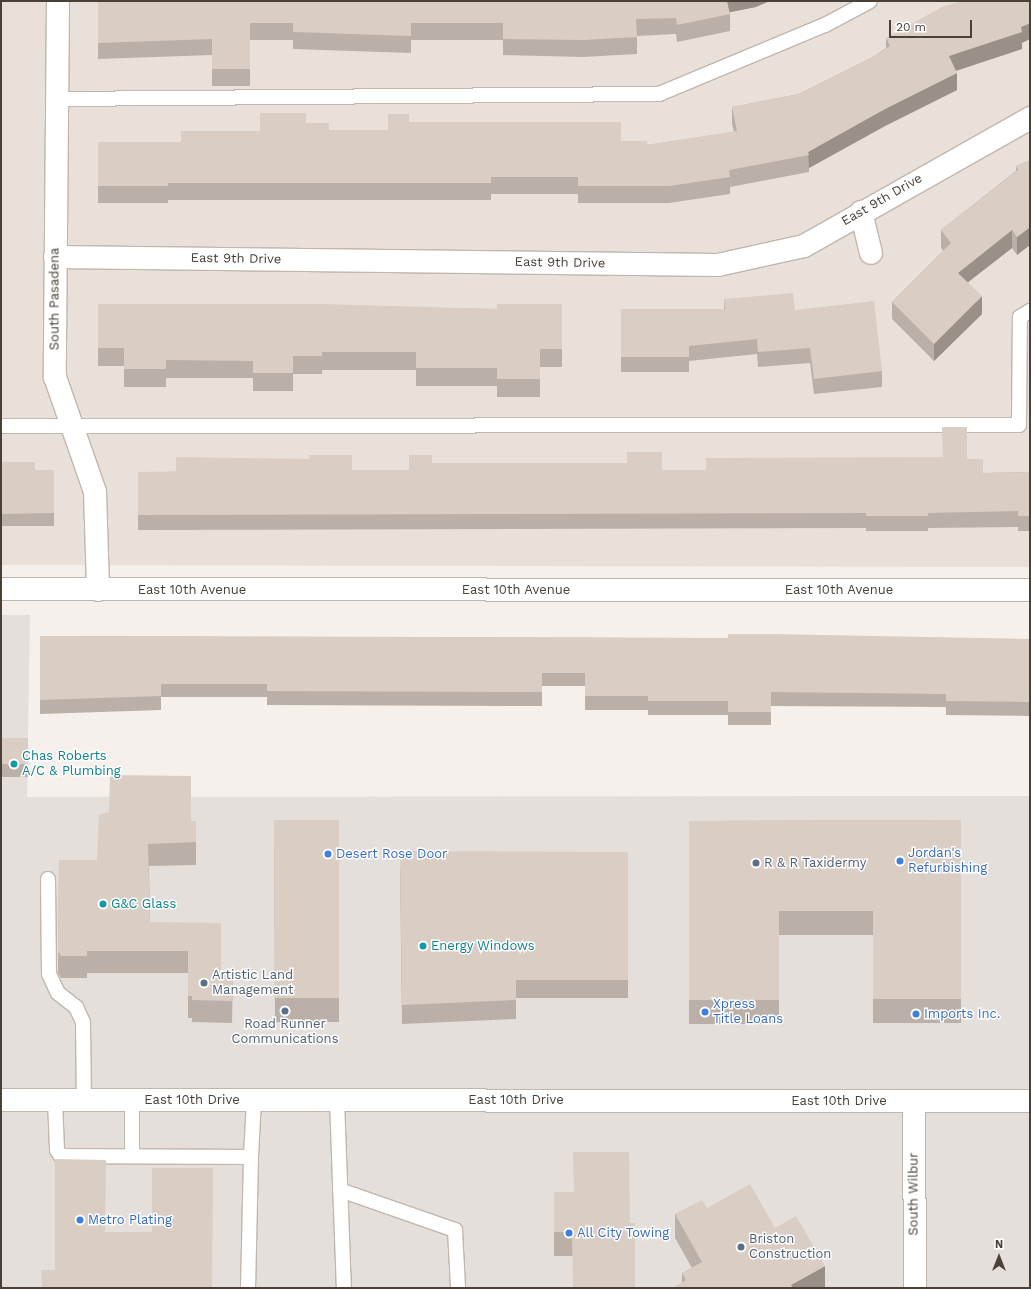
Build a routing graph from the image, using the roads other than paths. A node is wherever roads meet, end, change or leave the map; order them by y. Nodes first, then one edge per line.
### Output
1 (58, 1) edge
2 (870, 1) edge
3 (57, 99) junction
4 (1030, 118) edge
5 (861, 212) junction
6 (871, 253) dead end
7 (54, 257) junction
8 (1030, 312) edge
9 (1, 426) edge
10 (72, 426) junction
11 (1, 590) edge
12 (98, 590) junction
13 (1030, 590) edge
14 (48, 879) dead end
15 (1, 1100) edge
16 (55, 1100) junction
17 (84, 1100) junction
18 (132, 1100) junction
19 (254, 1100) junction
20 (337, 1100) junction
21 (914, 1100) junction
22 (1030, 1101) edge
23 (132, 1156) junction
24 (251, 1157) junction
25 (340, 1190) junction
26 (248, 1288) edge
27 (344, 1288) edge
28 (458, 1288) edge
29 (914, 1288) edge

1 - 3 street, South Pasadena
2 - 3 lane
3 - 7 street, South Pasadena
4 - 5 street, East 9th Drive
5 - 6 street
5 - 7 street, East 9th Drive
7 - 10 street, South Pasadena
8 - 10 lane
9 - 10 lane
10 - 12 street, South Pasadena
11 - 12 street, East 10th Avenue
12 - 13 street, East 10th Avenue
14 - 17 lane
15 - 16 street, East 10th Drive
16 - 17 street, East 10th Drive
16 - 23 lane
17 - 18 street, East 10th Drive
18 - 19 street, East 10th Drive
18 - 23 lane
19 - 20 street, East 10th Drive
19 - 24 lane
20 - 21 street, East 10th Drive
20 - 25 lane
21 - 22 street, East 10th Drive
21 - 29 street, South Wilbur
23 - 24 lane
24 - 26 lane
25 - 27 lane
25 - 28 lane

